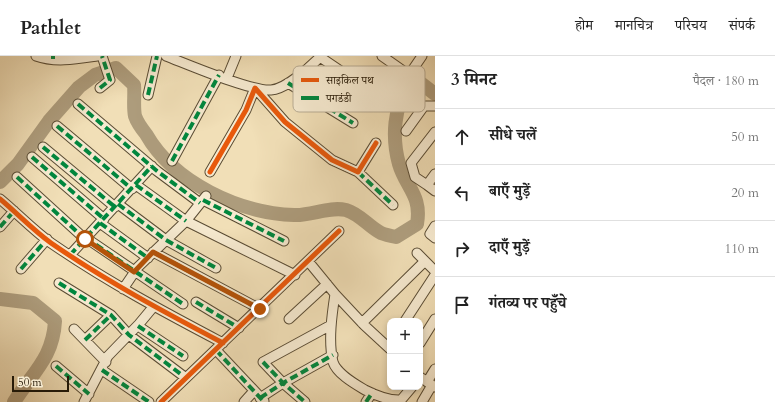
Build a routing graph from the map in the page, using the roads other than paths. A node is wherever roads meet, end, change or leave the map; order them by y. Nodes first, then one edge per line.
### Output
1 (36, 56) edge
2 (97, 56) edge
3 (157, 56) edge
4 (166, 56) edge
5 (236, 56) edge
6 (320, 56) edge
7 (382, 56) edge
8 (422, 56) edge
9 (53, 58) edge
10 (104, 60) edge
11 (308, 66) edge
12 (334, 66) edge
13 (396, 66) edge
14 (415, 66) edge
15 (223, 77) junction
16 (293, 79) edge
17 (288, 83) junction
18 (293, 86) edge
19 (100, 88) dead end
20 (255, 88) junction
21 (148, 95) dead end
22 (78, 104) dead end
23 (425, 106) edge
24 (435, 106) edge
25 (335, 112) edge
26 (420, 112) edge
27 (353, 123) dead end
28 (57, 126) dead end
29 (406, 131) dead end
30 (435, 132) edge
31 (376, 143) dead end
32 (43, 146) dead end
33 (32, 157) dead end
34 (172, 160) dead end
35 (152, 166) junction
36 (210, 172) dead end
37 (358, 172) junction
38 (435, 174) edge
39 (17, 177) dead end
40 (427, 185) junction
41 (134, 187) junction
42 (435, 191) edge
43 (0, 199) edge
44 (203, 199) junction
45 (116, 205) junction
46 (393, 205) dead end
47 (14, 211) junction
48 (186, 220) junction
49 (102, 221) junction
50 (435, 226) edge
51 (0, 228) edge
52 (339, 231) dead end
53 (435, 238) edge
54 (47, 239) junction
55 (85, 239) junction
56 (166, 240) junction
57 (284, 241) dead end
58 (418, 253) dead end
59 (70, 255) junction
60 (150, 255) junction
61 (308, 261) junction
62 (425, 261) junction
63 (216, 268) dead end
64 (21, 269) dead end
65 (435, 271) edge
66 (134, 272) junction
67 (294, 275) junction
68 (435, 275) edge
69 (59, 283) dead end
70 (327, 284) junction
71 (123, 289) junction
72 (335, 294) junction
73 (196, 302) dead end
74 (184, 304) dead end
75 (154, 306) junction
76 (260, 309) junction
77 (111, 315) junction
78 (407, 318) edge
79 (289, 319) dead end
80 (435, 319) edge
81 (362, 323) junction
82 (331, 325) junction
83 (138, 326) junction
84 (239, 328) junction
85 (74, 329) dead end
86 (129, 335) junction
87 (423, 338) edge
88 (85, 340) junction
89 (223, 343) junction
90 (387, 344) edge
91 (216, 350) junction
92 (333, 355) junction
93 (183, 356) dead end
94 (56, 366) dead end
95 (104, 366) junction
96 (435, 369) edge
97 (186, 378) junction
98 (426, 381) edge
99 (283, 383) junction
100 (409, 390) edge
101 (253, 392) junction
102 (372, 393) junction
103 (89, 394) junction
104 (263, 401) edge
105 (395, 401) edge
106 (84, 402) edge
107 (149, 402) edge
108 (161, 402) edge
109 (244, 402) edge
110 (305, 402) edge
111 (366, 402) edge
112 (422, 402) edge

1 - 9 street
2 - 9 street
3 - 21 street
4 - 15 street
5 - 15 street
6 - 11 street
6 - 12 street
7 - 13 street
8 - 14 street
10 - 19 street
15 - 20 street
15 - 34 street
16 - 17 street
17 - 18 street
17 - 20 street
20 - 36 street
20 - 37 street
22 - 35 street
23 - 24 street
25 - 27 street
26 - 29 street
28 - 41 street
30 - 40 street
31 - 37 street
32 - 45 street
33 - 49 street
35 - 41 street
35 - 44 street
37 - 46 street
38 - 40 street
39 - 55 street
40 - 42 street
41 - 45 street
41 - 48 street
43 - 47 street
44 - 48 street
44 - 57 street
45 - 49 street
45 - 56 street
47 - 51 street
47 - 54 street
48 - 56 street
48 - 67 street
49 - 55 street
49 - 60 street
50 - 53 street
52 - 61 street
54 - 59 street
54 - 64 street
55 - 59 street
55 - 66 street
56 - 60 street
56 - 63 street
58 - 62 street
59 - 71 street
60 - 66 street
60 - 76 street
61 - 67 street
61 - 70 street
62 - 65 street
62 - 81 street
66 - 71 street
66 - 74 street
67 - 76 street
68 - 78 street
69 - 77 street
70 - 72 street
70 - 79 street
71 - 75 street
72 - 81 street
72 - 82 street
73 - 84 street
75 - 83 street
75 - 89 street
76 - 84 street
77 - 86 street
77 - 88 street
80 - 87 street
81 - 90 street
82 - 92 street
82 - 99 street
83 - 86 street
83 - 93 street
84 - 89 street
85 - 88 street
86 - 95 street
86 - 97 street
88 - 95 street
89 - 91 street
91 - 97 street
91 - 101 street
92 - 99 street
92 - 102 street
94 - 103 street
95 - 103 street
95 - 107 street
96 - 98 street
97 - 108 street
98 - 112 street
99 - 104 street
99 - 110 street
100 - 105 street
101 - 104 street
101 - 109 street
102 - 105 street
102 - 111 street
103 - 106 street

